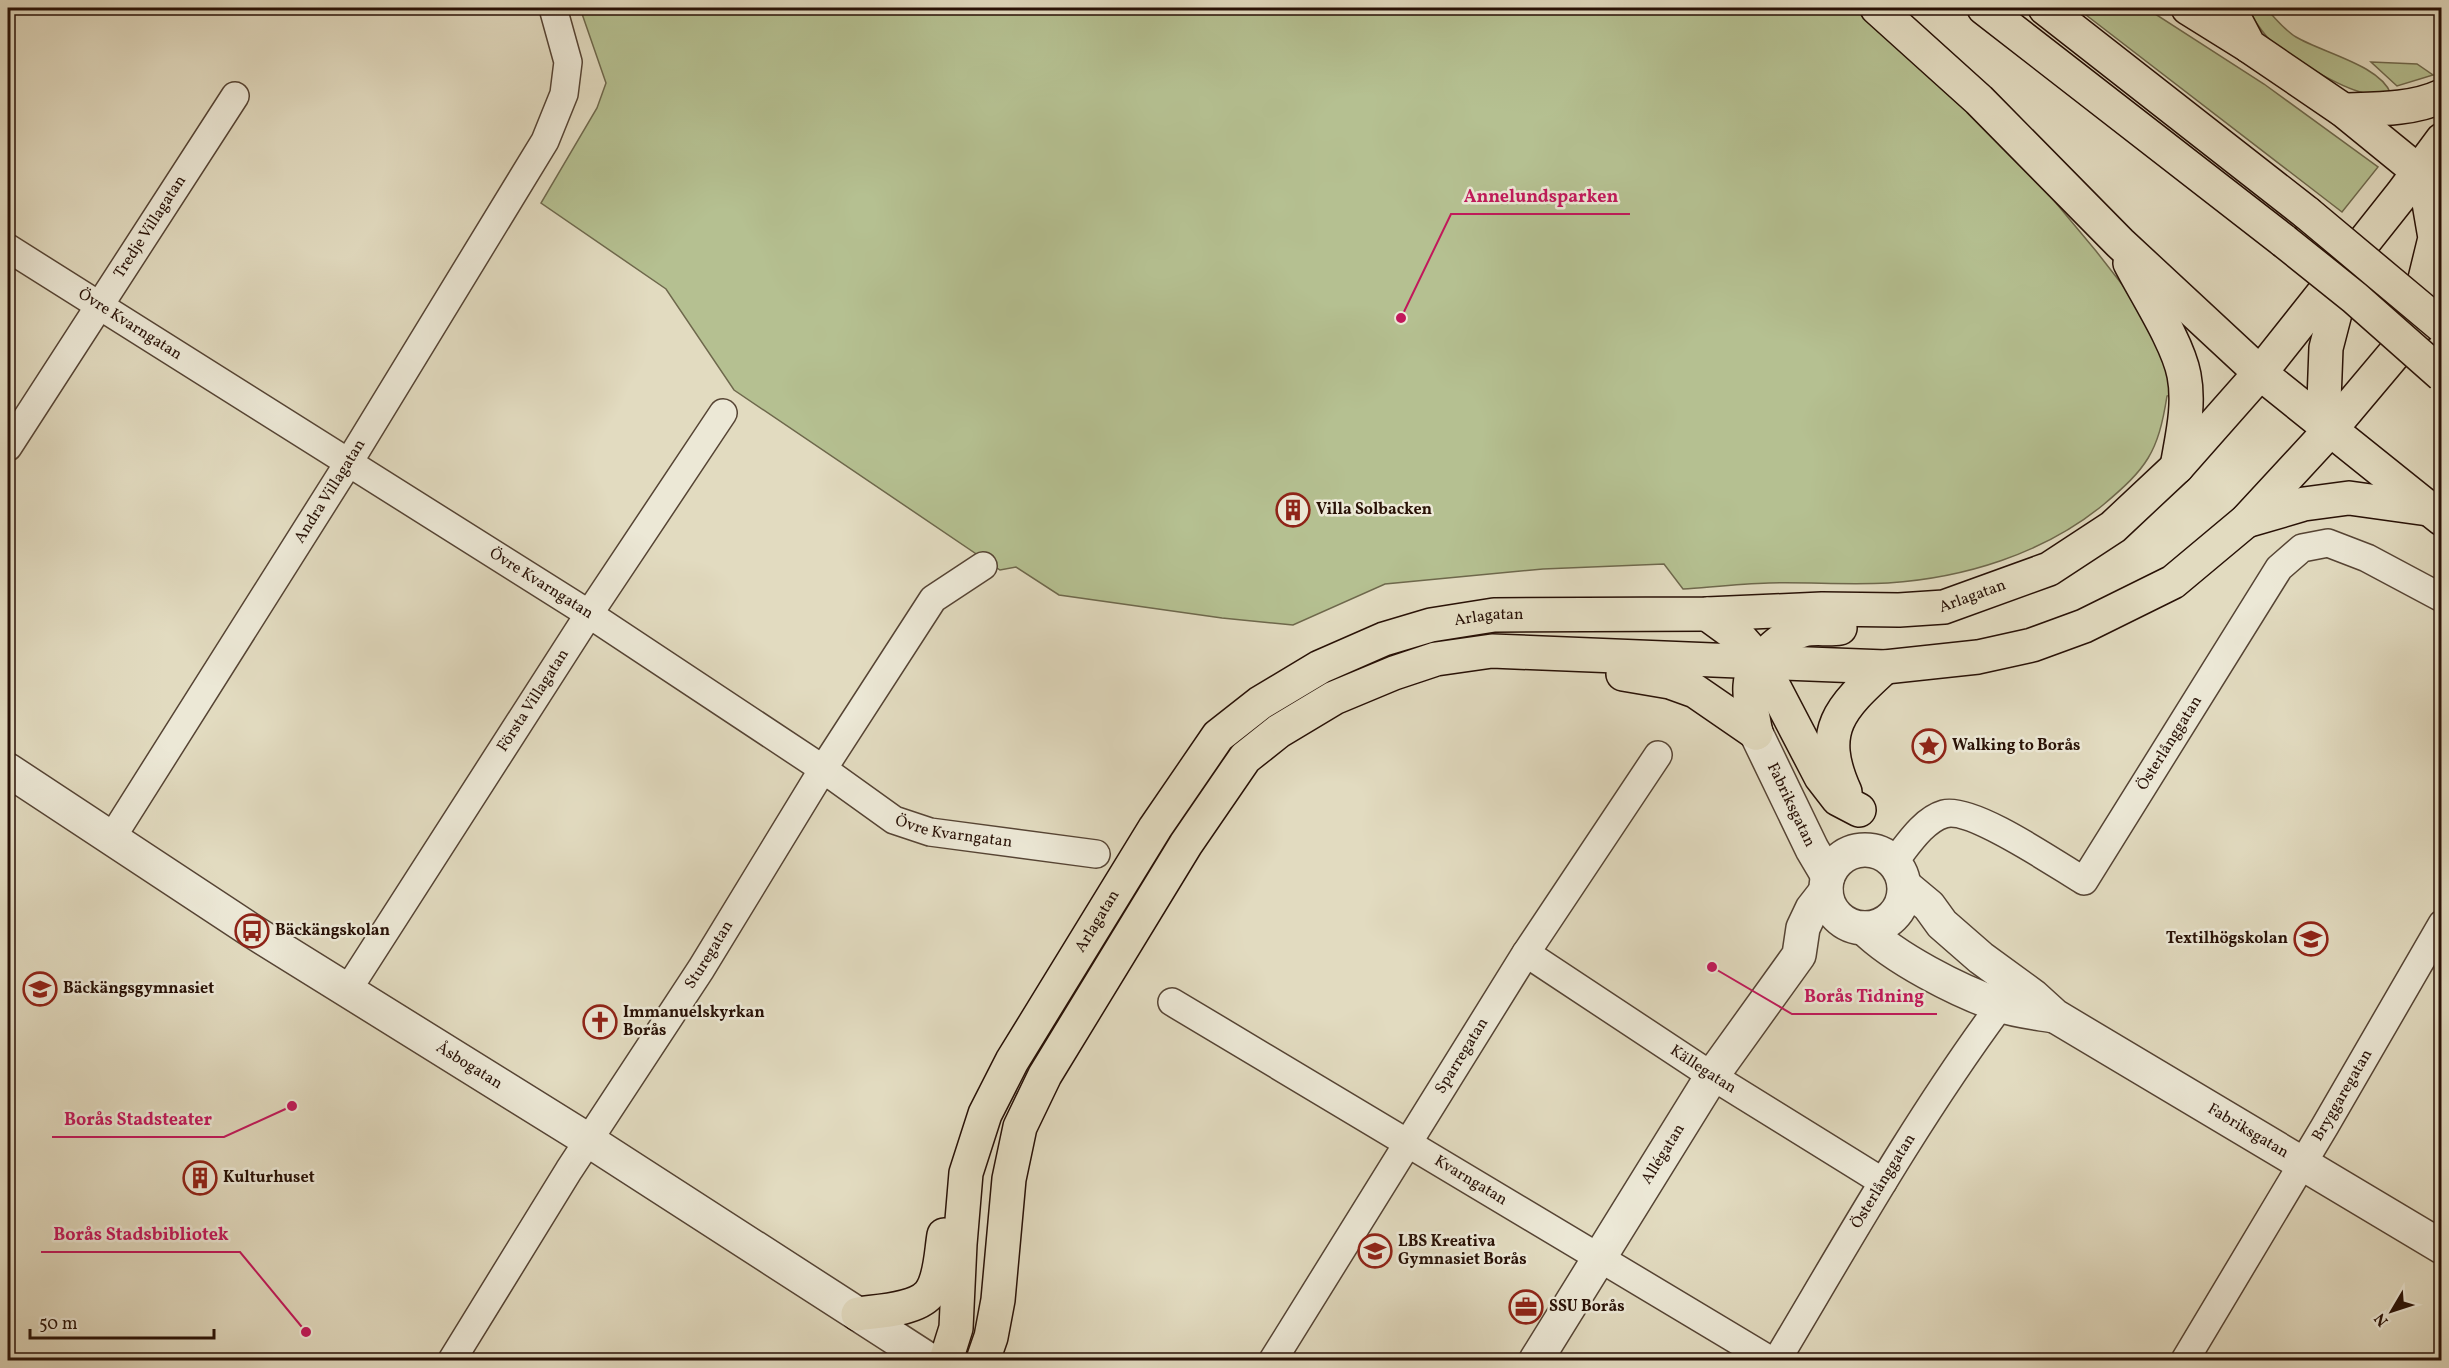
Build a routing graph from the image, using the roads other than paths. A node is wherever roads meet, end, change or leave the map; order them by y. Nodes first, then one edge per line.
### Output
1 (553, 8) edge
2 (1876, 8) edge
3 (1984, 8) edge
4 (2045, 8) edge
5 (2188, 8) edge
6 (2229, 8) edge
7 (2249, 46) junction
8 (235, 96) dead end
9 (2442, 96) edge
10 (2343, 110) junction
11 (2442, 140) edge
12 (2430, 180) edge
13 (2120, 243) junction
14 (8, 248) edge
15 (2348, 263) junction
16 (2442, 297) edge
17 (100, 304) junction
18 (2427, 329) edge
19 (2260, 373) junction
20 (2442, 375) edge
21 (723, 413) dead end
22 (2331, 429) junction
23 (8, 447) edge
24 (349, 462) junction
25 (2177, 466) junction
26 (2435, 514) edge
27 (2246, 521) junction
28 (983, 566) dead end
29 (2442, 598) edge
30 (1944, 607) junction
31 (589, 614) junction
32 (1707, 614) junction
33 (1537, 652) junction
34 (1761, 662) junction
35 (1885, 667) junction
36 (1756, 733) junction
37 (1658, 755) dead end
38 (823, 769) junction
39 (8, 770) edge
40 (1859, 810) junction
41 (111, 839) junction
42 (1096, 854) dead end
43 (1895, 868) junction
44 (1827, 883) junction
45 (2442, 924) edge
46 (1858, 927) junction
47 (1526, 953) junction
48 (1799, 955) junction
49 (347, 991) junction
50 (1172, 1002) dead end
51 (2000, 1006) junction
52 (2055, 1016) junction
53 (1712, 1076) junction
54 (588, 1140) junction
55 (1407, 1142) junction
56 (2303, 1164) junction
57 (1883, 1182) junction
58 (965, 1188) junction
59 (2442, 1246) edge
60 (1600, 1258) junction
61 (858, 1314) junction
62 (2190, 1359) edge
63 (452, 1360) edge
64 (930, 1360) edge
65 (946, 1360) edge
66 (983, 1360) edge
67 (1273, 1360) edge
68 (1536, 1360) edge
69 (1770, 1360) edge
70 (1777, 1360) edge

1 - 24 street, Andra Villagatan
2 - 13 main road
3 - 20 main road, bridge
4 - 18 main road, bridge
5 - 7 main road
6 - 7 main road
7 - 10 main road
8 - 17 street, Tredje Villagatan
9 - 10 main road
10 - 12 main road
11 - 12 main road, Arlagatan
12 - 15 main road, Arlagatan
12 - 18 main road
13 - 19 main road
13 - 25 main road
14 - 17 street, Övre Kvarngatan
15 - 19 main road, Arlagatan
15 - 22 main road
16 - 18 main road, Arlagatan
17 - 23 street, Tredje Villagatan
17 - 24 street, Övre Kvarngatan
18 - 22 main road, Arlagatan
19 - 22 main road
19 - 25 main road, Arlagatan
21 - 31 street, Första Villagatan
22 - 26 main road
22 - 27 main road, Arlagatan
24 - 31 street, Övre Kvarngatan
24 - 41 street, Andra Villagatan
25 - 30 main road, Arlagatan
26 - 27 main road
27 - 35 main road, Arlagatan
28 - 38 street, Sturegatan
29 - 43 street, Österlånggatan
30 - 32 main road, Arlagatan
30 - 34 main road
31 - 38 street, Övre Kvarngatan
31 - 49 street, Första Villagatan
32 - 34 main road
32 - 58 main road, Arlagatan
33 - 34 main road, Arlagatan
33 - 36 main road
33 - 66 main road, Arlagatan
34 - 35 main road, Arlagatan
34 - 36 main road
34 - 40 main road
35 - 40 main road
36 - 44 street, Fabriksgatan
37 - 47 street, Sparregatan
38 - 42 street, Övre Kvarngatan
38 - 54 street, Sturegatan
39 - 41 street, Åsbogatan
40 - 43 street
41 - 49 street, Åsbogatan
43 - 44 street
43 - 46 street
43 - 52 street, Fabriksgatan
44 - 46 street
44 - 48 street, Allégatan
45 - 56 street, Bryggaregatan
46 - 48 street, Allégatan
46 - 51 street, Fabriksgatan
47 - 53 street, Källegatan
47 - 55 street, Sparregatan
48 - 53 street, Allégatan
49 - 54 street, Åsbogatan
50 - 55 street, Kvarngatan
51 - 52 street, Fabriksgatan
51 - 57 street, Österlånggatan
52 - 56 street, Fabriksgatan
53 - 57 street, Källegatan
53 - 60 street, Allégatan
54 - 61 street, Åsbogatan
54 - 63 street, Sturegatan
55 - 60 street, Kvarngatan
55 - 67 street, Sparregatan
56 - 59 street, Fabriksgatan
56 - 62 street, Bryggaregatan
57 - 70 street, Österlånggatan
58 - 61 main road
58 - 65 main road, Arlagatan
60 - 68 street, Allégatan
60 - 69 street, Kvarngatan
61 - 64 street, Åsbogatan

